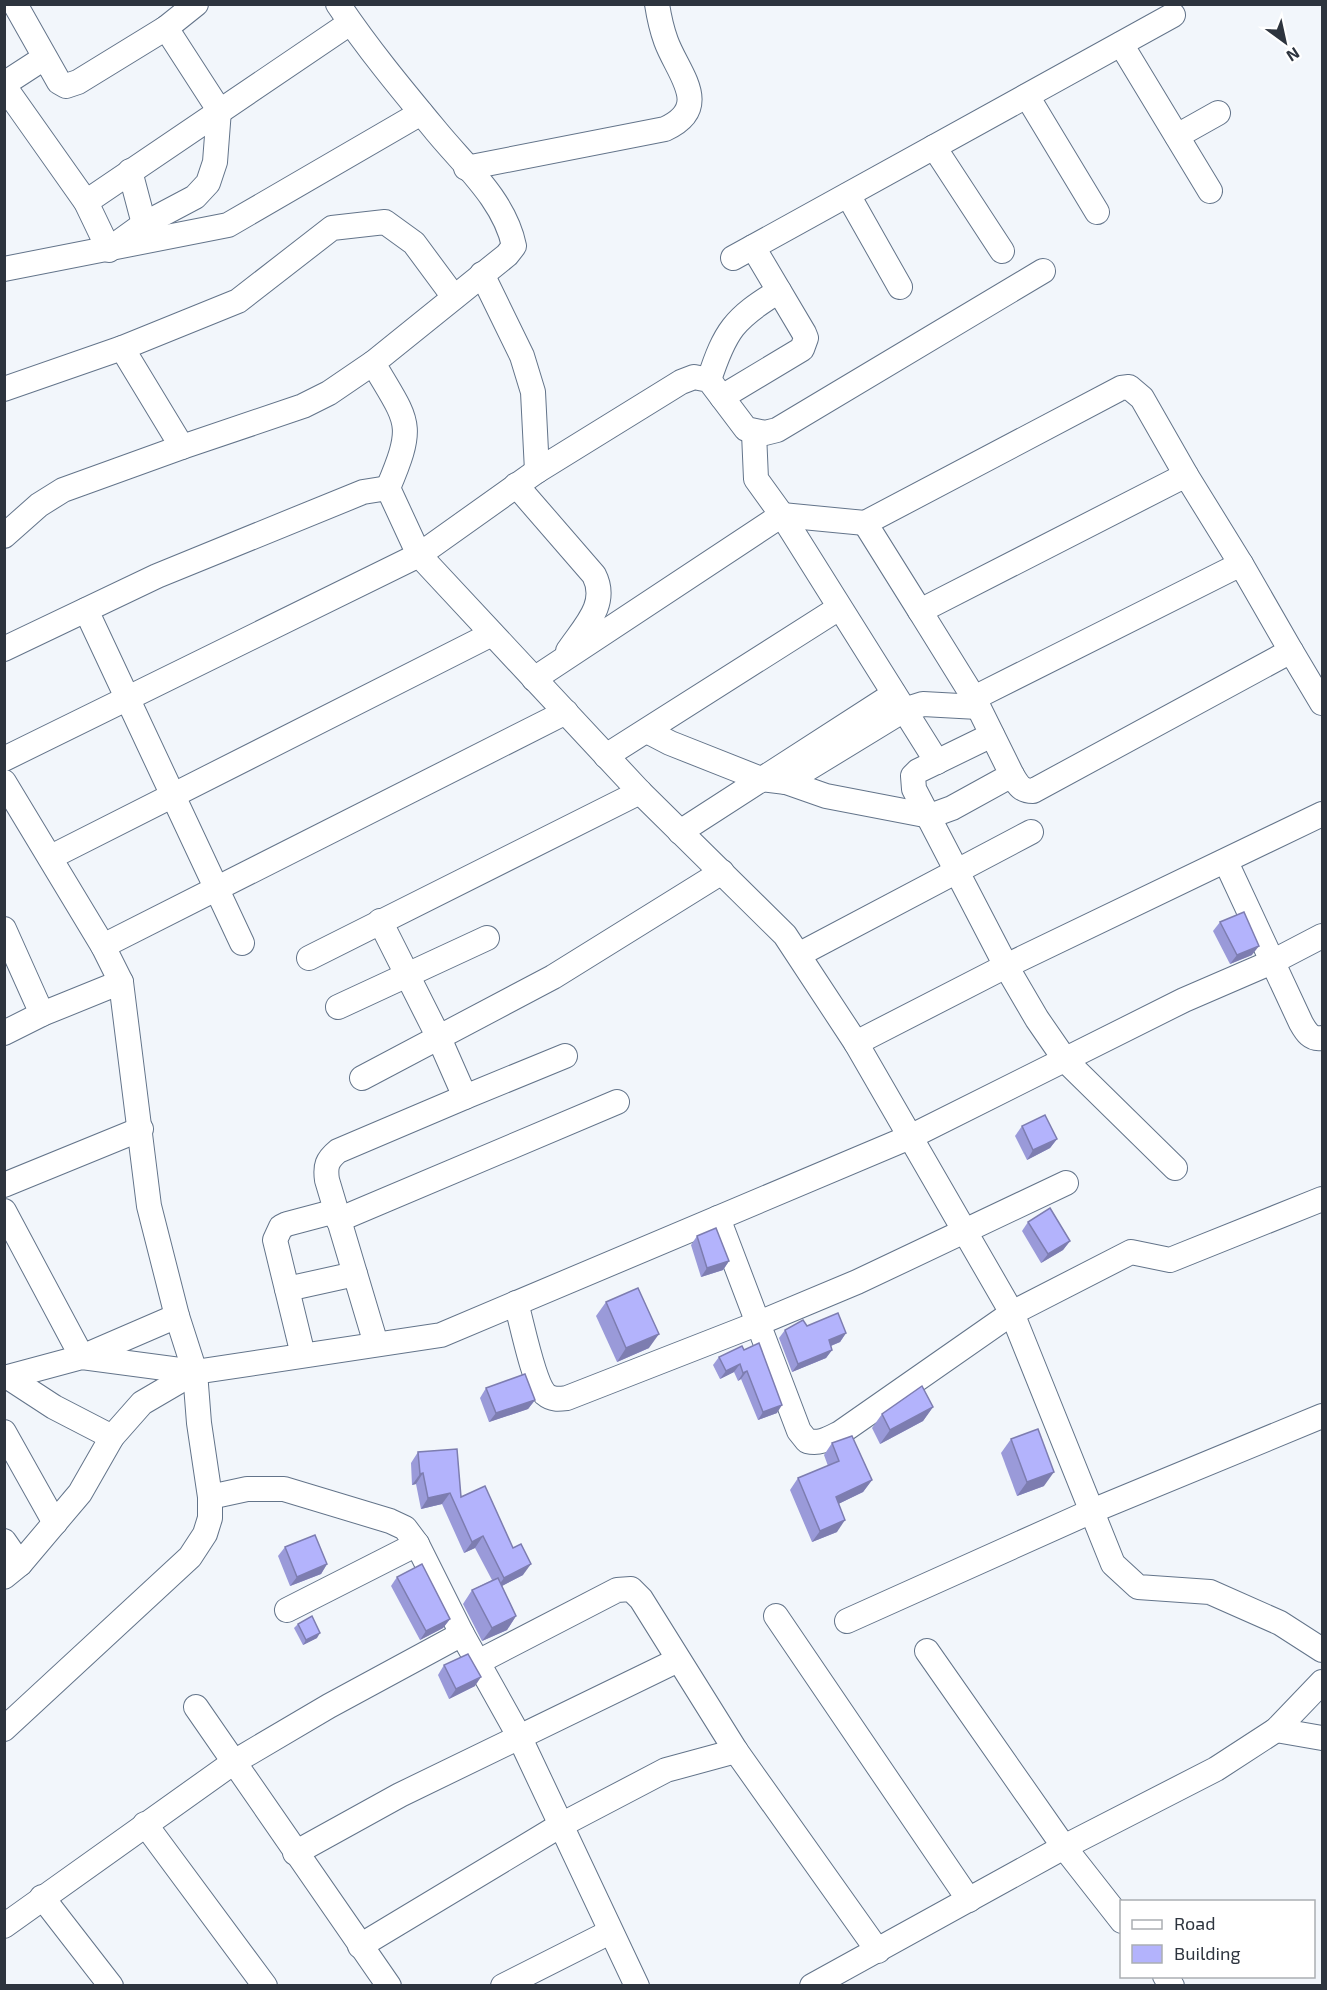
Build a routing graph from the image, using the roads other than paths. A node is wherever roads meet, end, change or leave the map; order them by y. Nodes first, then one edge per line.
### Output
1 (15, 4) edge
2 (196, 4) edge
3 (657, 4) edge
4 (344, 14) edge
5 (1173, 15) dead end
6 (166, 28) junction
7 (1121, 44) junction
8 (44, 58) junction
9 (4, 85) edge
10 (1027, 96) junction
11 (219, 110) junction
12 (421, 113) junction
13 (1218, 113) dead end
14 (1177, 136) junction
15 (934, 147) junction
16 (466, 168) junction
17 (130, 171) junction
18 (1210, 191) dead end
19 (848, 195) junction
20 (86, 202) junction
21 (1097, 212) dead end
22 (144, 224) junction
23 (109, 250) junction
24 (1002, 251) dead end
25 (4, 269) edge
26 (1043, 271) dead end
27 (482, 274) junction
28 (900, 287) dead end
29 (779, 291) junction
30 (454, 297) junction
31 (122, 348) junction
32 (373, 363) junction
33 (716, 388) junction
34 (4, 389) edge
35 (754, 433) junction
36 (182, 447) junction
37 (537, 471) junction
38 (1186, 474) junction
39 (516, 485) junction
40 (388, 488) junction
41 (782, 515) junction
42 (865, 523) junction
43 (4, 536) edge
44 (418, 555) junction
45 (1241, 564) junction
46 (839, 608) junction
47 (86, 610) junction
48 (920, 611) junction
49 (492, 634) junction
50 (4, 649) edge
51 (1291, 651) junction
52 (562, 660) junction
53 (534, 680) junction
54 (130, 699) junction
55 (899, 702) junction
56 (976, 703) junction
57 (1323, 703) edge
58 (566, 712) junction
59 (647, 731) junction
60 (992, 735) junction
61 (606, 756) junction
62 (4, 759) edge
63 (936, 762) junction
64 (1012, 775) junction
65 (761, 778) junction
66 (4, 782) edge
67 (786, 782) junction
68 (640, 792) junction
69 (174, 794) junction
70 (1323, 814) edge
71 (930, 816) junction
72 (680, 832) junction
73 (1031, 832) dead end
74 (51, 857) junction
75 (1226, 862) junction
76 (957, 870) junction
77 (722, 872) junction
78 (217, 890) junction
79 (380, 921) junction
80 (4, 929) edge
81 (1323, 936) edge
82 (487, 938) dead end
83 (242, 943) dead end
84 (103, 946) junction
85 (800, 954) junction
86 (309, 958) dead end
87 (1272, 962) junction
88 (1006, 966) junction
89 (408, 975) junction
90 (121, 982) junction
91 (338, 1006) dead end
92 (42, 1014) junction
93 (4, 1033) edge
94 (440, 1038) junction
95 (1323, 1038) edge
96 (856, 1043) junction
97 (565, 1056) dead end
98 (1066, 1060) junction
99 (362, 1078) dead end
100 (465, 1097) junction
101 (617, 1102) dead end
102 (141, 1129) junction
103 (910, 1137) junction
104 (1175, 1168) dead end
105 (1066, 1183) dead end
106 (4, 1185) edge
107 (1323, 1198) edge
108 (4, 1211) edge
109 (337, 1215) junction
110 (718, 1218) junction
111 (965, 1231) junction
112 (355, 1274) junction
113 (287, 1289) junction
114 (516, 1303) junction
115 (1012, 1313) junction
116 (177, 1316) junction
117 (759, 1323) junction
118 (376, 1344) junction
119 (303, 1355) junction
120 (82, 1357) junction
121 (195, 1372) junction
122 (6, 1378) edge
123 (1323, 1416) edge
124 (4, 1432) edge
125 (112, 1437) junction
126 (210, 1497) junction
127 (1092, 1511) junction
128 (55, 1523) junction
129 (4, 1541) edge
130 (417, 1544) junction
131 (12, 1570) edge
132 (287, 1610) dead end
133 (776, 1616) dead end
134 (847, 1621) dead end
135 (462, 1634) junction
136 (1323, 1650) edge
137 (927, 1651) dead end
138 (678, 1660) junction
139 (477, 1662) junction
140 (1323, 1682) edge
141 (196, 1707) dead end
142 (4, 1728) edge
143 (1276, 1730) junction
144 (519, 1736) junction
145 (1323, 1738) edge
146 (736, 1751) junction
147 (234, 1762) junction
148 (145, 1824) junction
149 (561, 1825) junction
150 (1064, 1847) junction
151 (295, 1853) junction
152 (42, 1897) junction
153 (969, 1900) junction
154 (1120, 1918) edge
155 (4, 1926) edge
156 (610, 1932) junction
157 (360, 1946) junction
158 (878, 1951) junction
159 (111, 1986) edge
160 (265, 1986) edge
161 (389, 1986) edge
162 (503, 1986) edge
163 (637, 1986) edge
164 (812, 1986) edge

1 - 8 street
2 - 6 street
3 - 16 street
4 - 11 street
4 - 12 street
5 - 7 street
6 - 8 street
6 - 11 street
7 - 10 street
7 - 14 street
8 - 9 street
9 - 20 street
10 - 15 street
10 - 21 street
11 - 17 street
11 - 22 street
12 - 16 street
12 - 23 street
13 - 14 street
14 - 18 street
15 - 19 street
15 - 24 street
16 - 27 street
17 - 20 street
17 - 22 street
19 - 28 street
19 - 29 street
20 - 23 street
22 - 23 street
23 - 25 street
26 - 35 street
27 - 30 street
27 - 37 street
29 - 33 street
29 - 33 street
30 - 31 street
30 - 32 street
31 - 34 street
31 - 36 street
32 - 36 street
32 - 40 street
33 - 35 street
33 - 37 street
35 - 41 street
36 - 43 street
37 - 39 street
38 - 42 street
38 - 45 street
38 - 48 street
39 - 44 street
39 - 52 street
40 - 44 street
40 - 47 street
41 - 42 street
41 - 46 street
41 - 52 street
42 - 48 street
44 - 49 street
44 - 54 street
45 - 51 street
45 - 56 street
46 - 55 street
46 - 59 street
47 - 50 street
47 - 54 street
48 - 56 street
49 - 53 street
49 - 69 street
51 - 57 street
51 - 64 street
52 - 53 street
53 - 58 street
54 - 62 street
54 - 69 street
55 - 56 street
55 - 63 street
55 - 65 street
55 - 67 street
56 - 60 street
58 - 61 street
58 - 78 street
59 - 61 street
59 - 65 street
60 - 63 street
60 - 64 street
61 - 68 street
63 - 71 street
64 - 71 street
65 - 67 street
65 - 72 street
66 - 74 street
67 - 71 street
68 - 72 street
68 - 79 street
69 - 74 street
69 - 78 street
70 - 75 street
71 - 76 street
72 - 77 street
73 - 76 street
74 - 84 street
75 - 87 street
75 - 88 street
76 - 85 street
76 - 88 street
77 - 85 street
77 - 94 street
78 - 83 street
78 - 84 street
79 - 86 street
79 - 89 street
80 - 92 street
81 - 87 street
82 - 89 street
84 - 90 street
85 - 96 street
87 - 95 street
87 - 98 street
88 - 96 street
88 - 98 street
89 - 91 street
89 - 94 street
90 - 92 street
90 - 102 street
92 - 93 street
94 - 99 street
94 - 100 street
96 - 103 street
97 - 100 street
98 - 103 street
98 - 104 street
100 - 109 street
101 - 109 street
102 - 106 street
102 - 116 street
103 - 110 street
103 - 111 street
105 - 111 street
107 - 115 street
108 - 120 street
109 - 112 street
109 - 113 street
110 - 114 street
110 - 117 street
111 - 115 street
111 - 117 street
112 - 113 street
112 - 118 street
113 - 119 street
114 - 117 street
114 - 118 street
115 - 117 street
115 - 127 street
116 - 120 street
116 - 121 street
118 - 119 street
119 - 121 street
120 - 121 street
120 - 122 street
121 - 125 street
121 - 126 street
122 - 125 street
123 - 127 street
124 - 128 street
125 - 128 street
126 - 130 street
126 - 142 street
127 - 134 street
127 - 136 street
128 - 131 street
129 - 131 street
130 - 132 street
130 - 135 street
133 - 153 street
135 - 139 street
135 - 147 street
137 - 150 street
138 - 139 street
138 - 144 street
138 - 146 street
139 - 144 street
140 - 143 street
141 - 147 street
143 - 145 street
143 - 150 street
144 - 149 street
144 - 151 street
146 - 149 street
146 - 158 street
147 - 148 street
147 - 151 street
148 - 152 street
148 - 160 street
149 - 156 street
149 - 157 street
150 - 153 street
150 - 154 street
151 - 157 street
152 - 155 street
152 - 159 street
153 - 158 street
156 - 162 street
156 - 163 street
157 - 161 street
158 - 164 street

